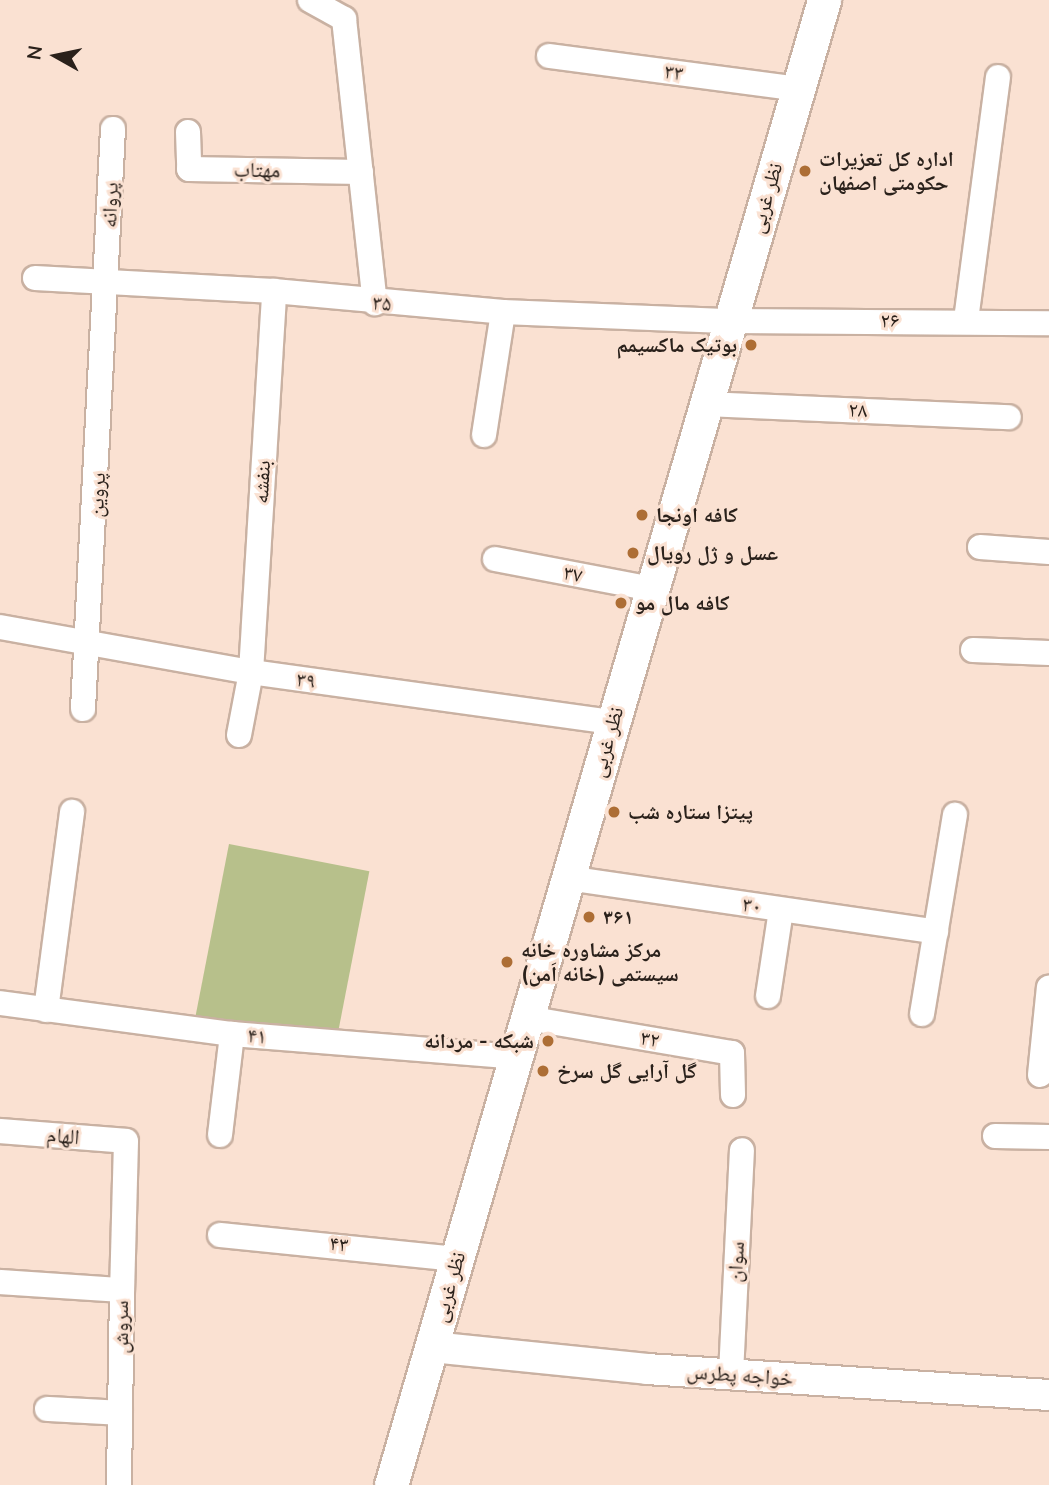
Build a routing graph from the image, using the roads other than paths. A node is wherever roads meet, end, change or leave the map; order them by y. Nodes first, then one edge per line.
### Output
1 (310, 0) edge
2 (824, 0) edge
3 (550, 56) dead end
4 (998, 77) dead end
5 (797, 89) junction
6 (113, 129) dead end
7 (188, 132) dead end
8 (361, 172) junction
9 (34, 278) dead end
10 (107, 281) junction
11 (274, 291) junction
12 (376, 303) junction
13 (503, 312) junction
14 (966, 320) junction
15 (730, 321) junction
16 (1049, 323) edge
17 (706, 404) junction
18 (1009, 417) dead end
19 (484, 435) dead end
20 (980, 547) dead end
21 (1049, 552) edge
22 (495, 559) dead end
23 (652, 589) junction
24 (0, 627) edge
25 (89, 643) junction
26 (973, 650) dead end
27 (1049, 653) edge
28 (251, 672) junction
29 (83, 709) dead end
30 (613, 722) junction
31 (239, 735) dead end
32 (72, 811) dead end
33 (955, 816) dead end
34 (568, 878) junction
35 (781, 910) junction
36 (936, 932) junction
37 (1049, 991) edge
38 (768, 996) dead end
39 (0, 1003) edge
40 (46, 1010) junction
41 (922, 1014) dead end
42 (527, 1018) junction
43 (232, 1034) junction
44 (516, 1057) junction
45 (1040, 1075) dead end
46 (733, 1095) dead end
47 (0, 1131) edge
48 (220, 1135) dead end
49 (995, 1136) dead end
50 (1049, 1138) edge
51 (742, 1150) dead end
52 (220, 1235) dead end
53 (457, 1259) junction
54 (0, 1282) edge
55 (122, 1290) junction
56 (432, 1347) junction
57 (731, 1374) junction
58 (1049, 1395) edge
59 (47, 1409) dead end
60 (120, 1413) junction
61 (118, 1485) edge
62 (391, 1485) edge

1 - 8 street
2 - 5 main road, نظر غربی
3 - 5 street, ۳۳
4 - 14 street
5 - 15 main road, نظر غربی
6 - 10 street, پروانه
7 - 8 street, مهتاب
8 - 12 street
9 - 10 street, ۳۵
10 - 11 street, ۳۵
10 - 25 street, پروین
11 - 12 street, ۳۵
11 - 28 street, بنفشه
12 - 13 street, ۳۵
13 - 15 street, ۳۵
13 - 19 street
14 - 15 street, ۲۶
14 - 16 street, ۲۶
15 - 17 main road, نظر غربی
17 - 18 street, ۲۸
17 - 23 main road, نظر غربی
20 - 21 street
22 - 23 street, ۳۷
23 - 30 main road, نظر غربی
24 - 25 street, ۳۹
25 - 28 street, ۳۹
25 - 29 street, پروین
26 - 27 street
28 - 30 street, ۳۹
28 - 31 street, بنفشه
30 - 34 main road, نظر غربی
32 - 40 street
33 - 36 street
34 - 35 street, ۳۰
34 - 42 main road, نظر غربی
35 - 36 street, ۳۰
35 - 38 street
36 - 41 street
37 - 45 street
39 - 40 street, ۴۱
40 - 43 street, ۴۱
42 - 44 main road, نظر غربی
42 - 46 street, ۳۲
43 - 44 street, ۴۱
43 - 48 street
44 - 53 main road, نظر غربی
47 - 55 street, الهام
49 - 50 street
51 - 57 street, سوان
52 - 53 street, ۴۳
53 - 56 main road, نظر غربی
54 - 55 street, سروش
55 - 60 street, سروش
56 - 57 street, خواجه پطرس
56 - 62 main road, نظر غربی
57 - 58 street, خواجه پطرس
59 - 60 street
60 - 61 street, سروش

